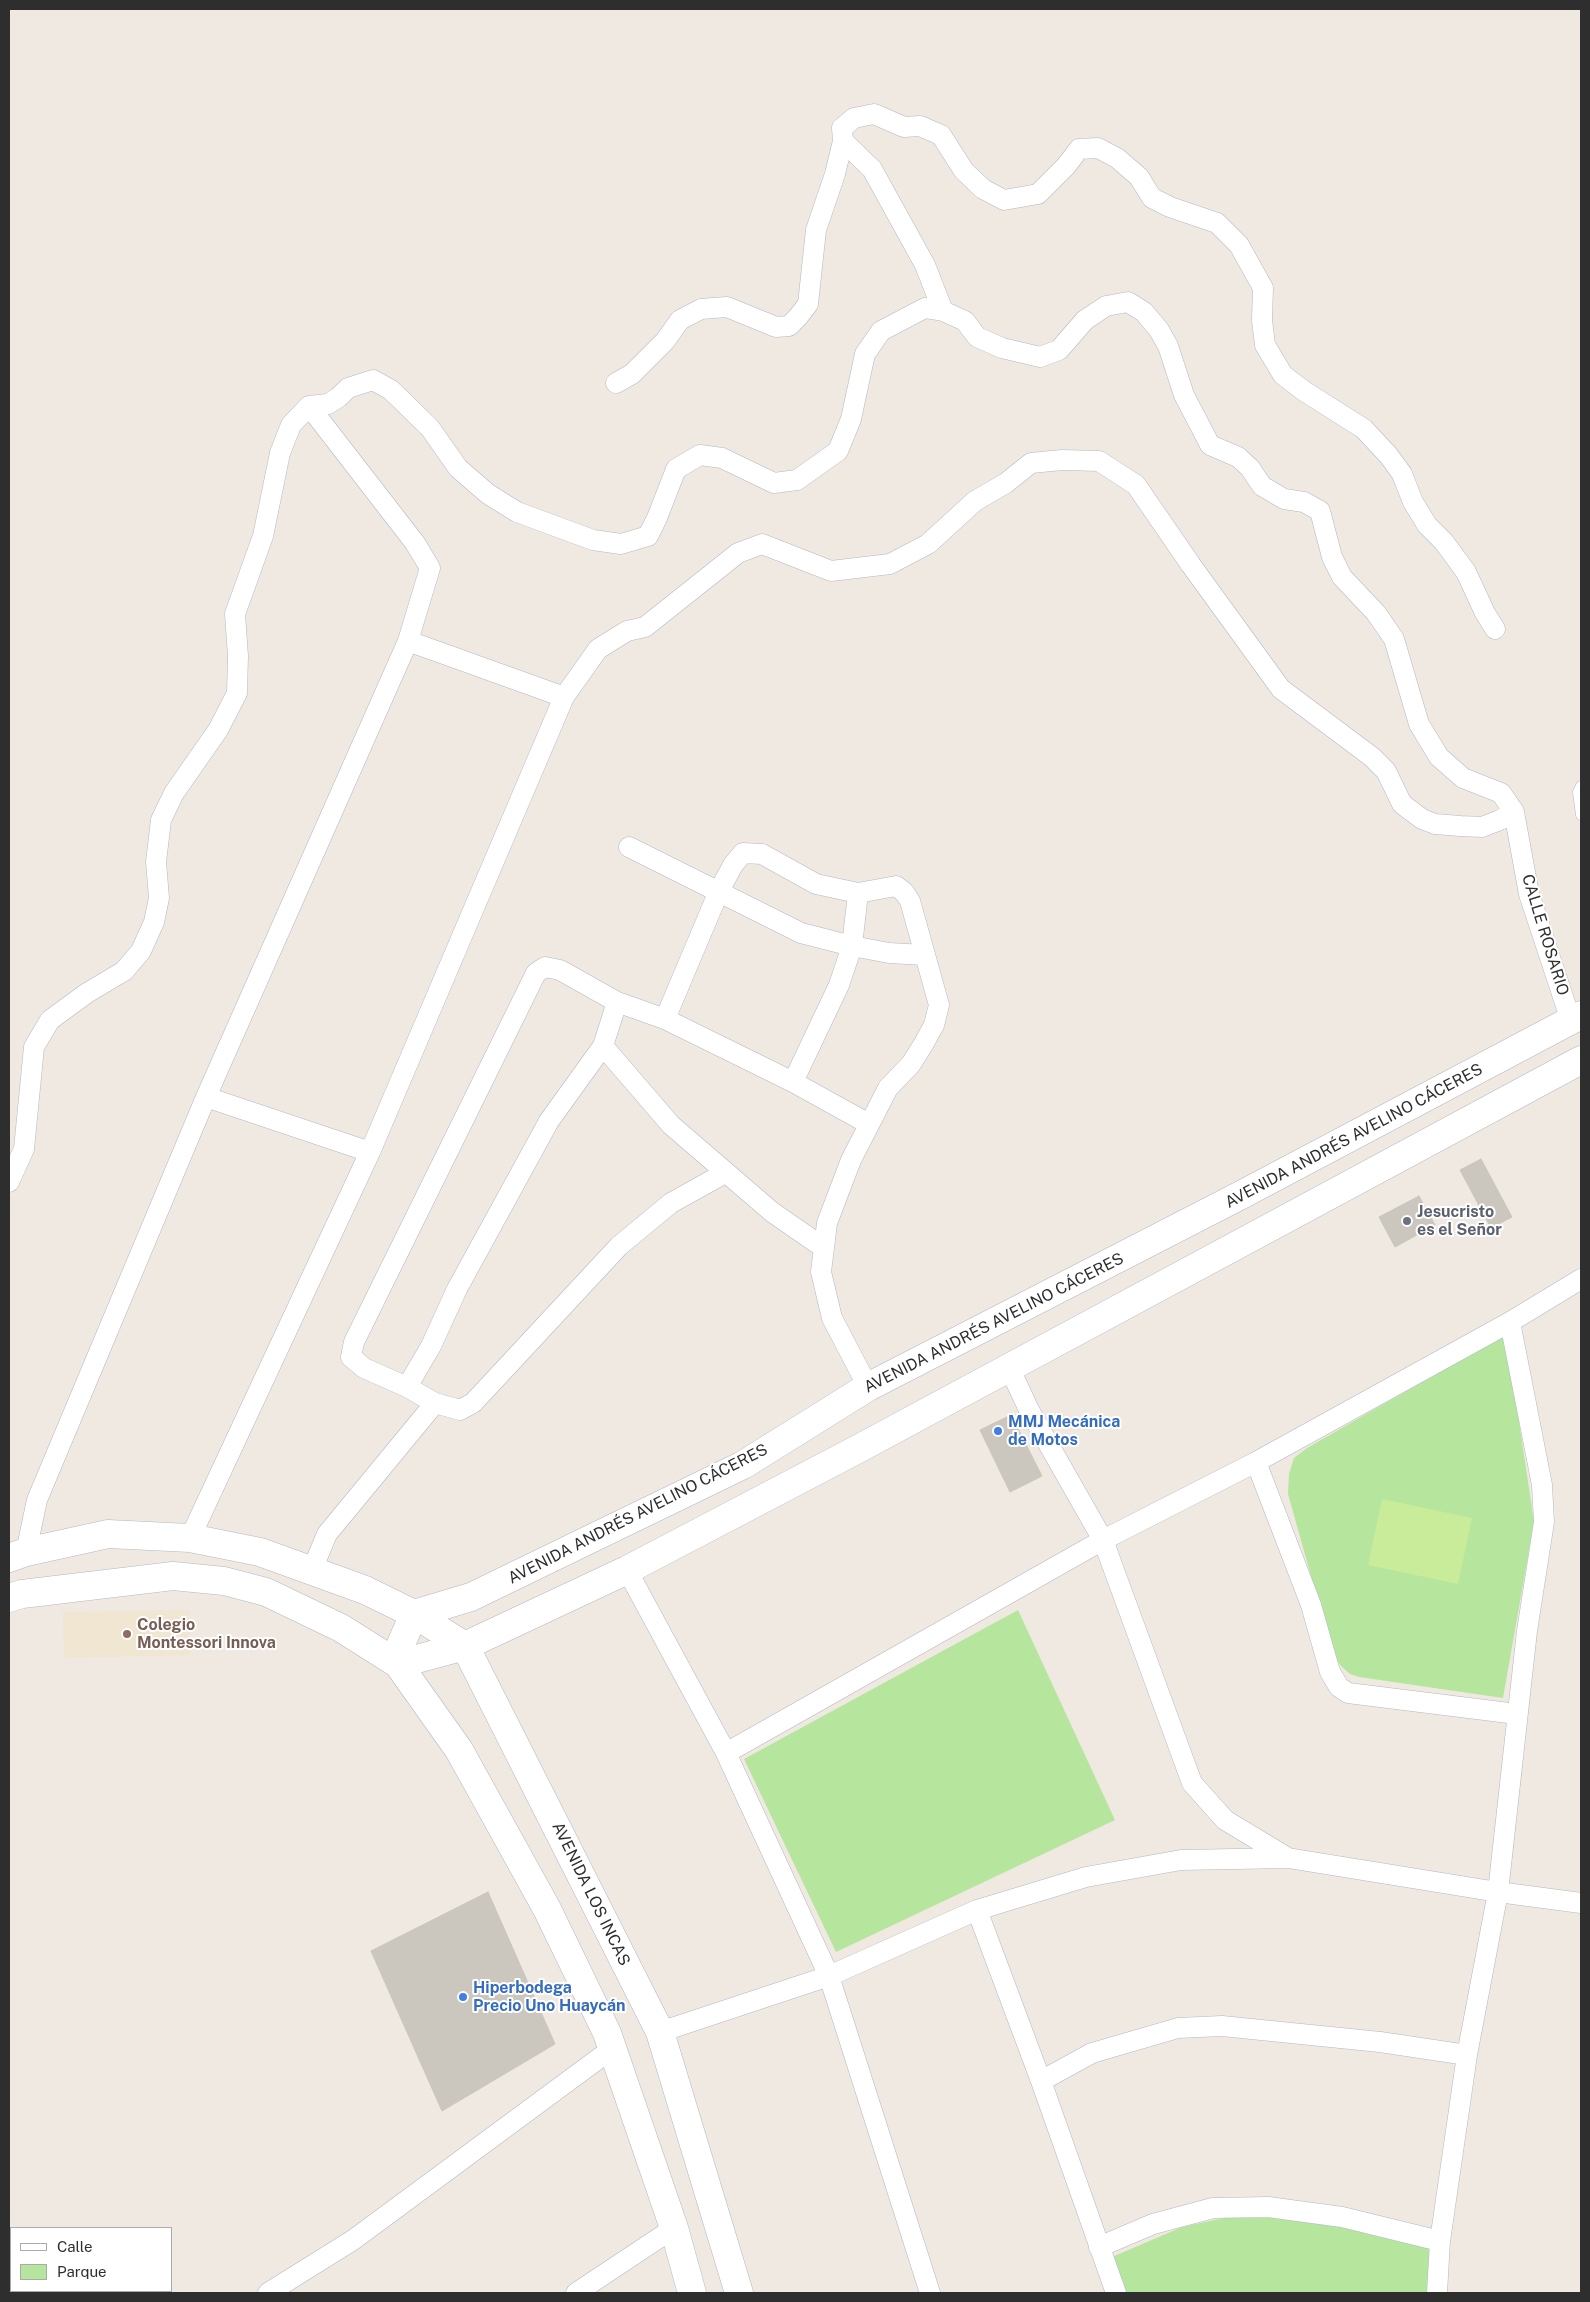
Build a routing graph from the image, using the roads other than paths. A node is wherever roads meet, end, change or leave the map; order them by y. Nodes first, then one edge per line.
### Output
1 (842, 140) junction
2 (943, 310) junction
3 (616, 383) dead end
4 (309, 406) junction
5 (1495, 629) dead end
6 (408, 641) junction
7 (564, 697) junction
8 (1581, 786) edge
9 (1514, 812) junction
10 (1581, 815) edge
11 (630, 846) dead end
12 (719, 891) junction
13 (858, 893) junction
14 (852, 946) junction
15 (924, 955) junction
16 (617, 1002) junction
17 (665, 1019) junction
18 (1579, 1021) edge
19 (603, 1046) junction
20 (1581, 1060) edge
21 (793, 1082) junction
22 (206, 1097) junction
23 (869, 1124) junction
24 (370, 1152) junction
25 (725, 1173) junction
26 (9, 1182) edge
27 (1243, 1194) junction
28 (1264, 1230) junction
29 (824, 1248) junction
30 (1581, 1279) edge
31 (1510, 1322) junction
32 (1009, 1368) junction
33 (407, 1386) junction
34 (868, 1388) junction
35 (436, 1403) junction
36 (1256, 1462) junction
37 (743, 1465) junction
38 (759, 1501) junction
39 (190, 1538) junction
40 (1103, 1540) junction
41 (18, 1555) edge
42 (312, 1570) junction
43 (628, 1570) junction
44 (9, 1598) edge
45 (414, 1614) junction
46 (465, 1646) junction
47 (398, 1664) junction
48 (1517, 1714) junction
49 (726, 1753) junction
50 (1288, 1858) junction
51 (1498, 1892) junction
52 (1581, 1903) edge
53 (977, 1910) junction
54 (829, 1976) junction
55 (660, 2032) junction
56 (613, 2048) junction
57 (1467, 2055) junction
58 (1041, 2081) junction
59 (674, 2228) junction
60 (1440, 2241) junction
61 (1099, 2247) junction
62 (268, 2293) edge
63 (576, 2293) edge
64 (692, 2293) edge
65 (739, 2293) edge
66 (930, 2293) edge
67 (1116, 2293) edge
68 (1437, 2293) edge

1 - 2 street
1 - 3 street
1 - 5 street
2 - 4 street, CALLE ROSARIO
2 - 9 street, CALLE ROSARIO
4 - 6 street
4 - 26 street
6 - 7 street
6 - 22 street
7 - 9 street
7 - 24 street
8 - 10 lane
9 - 18 street, CALLE ROSARIO
11 - 12 street
12 - 13 street
12 - 14 street
12 - 17 street
13 - 14 street
13 - 15 street
14 - 15 street
14 - 21 street
15 - 23 street
16 - 17 street
16 - 19 street
16 - 33 street
17 - 21 street
18 - 27 main road, AVENIDA ANDRÉS AVELINO CÁCERES
19 - 25 street
19 - 33 street
20 - 28 main road
21 - 23 street
22 - 24 street
22 - 41 street
23 - 29 street
24 - 39 street
25 - 29 street
25 - 35 street
27 - 28 main road
27 - 34 main road, AVENIDA ANDRÉS AVELINO CÁCERES
28 - 32 main road
29 - 34 street
30 - 31 street
31 - 36 street
31 - 48 street
32 - 38 main road
32 - 40 street
33 - 35 street
34 - 37 main road, AVENIDA ANDRÉS AVELINO CÁCERES
35 - 42 street
36 - 40 street
36 - 48 street
37 - 38 main road
37 - 45 main road, AVENIDA ANDRÉS AVELINO CÁCERES
38 - 43 main road
39 - 41 main road
39 - 42 main road
40 - 49 street
40 - 50 street
42 - 45 main road
43 - 46 main road
43 - 49 street
44 - 47 main road
45 - 46 main road
45 - 47 main road
46 - 47 main road
46 - 55 main road, AVENIDA LOS INCAS
47 - 56 main road
48 - 51 street
49 - 54 street
50 - 51 street
50 - 53 street
51 - 52 street
51 - 57 street
53 - 54 street
53 - 58 street
54 - 55 street
54 - 66 street
55 - 65 main road, AVENIDA LOS INCAS
56 - 59 main road
56 - 62 street
57 - 58 street
57 - 60 street
58 - 61 street
59 - 63 street
59 - 64 main road
60 - 61 street
60 - 68 street
61 - 67 street

